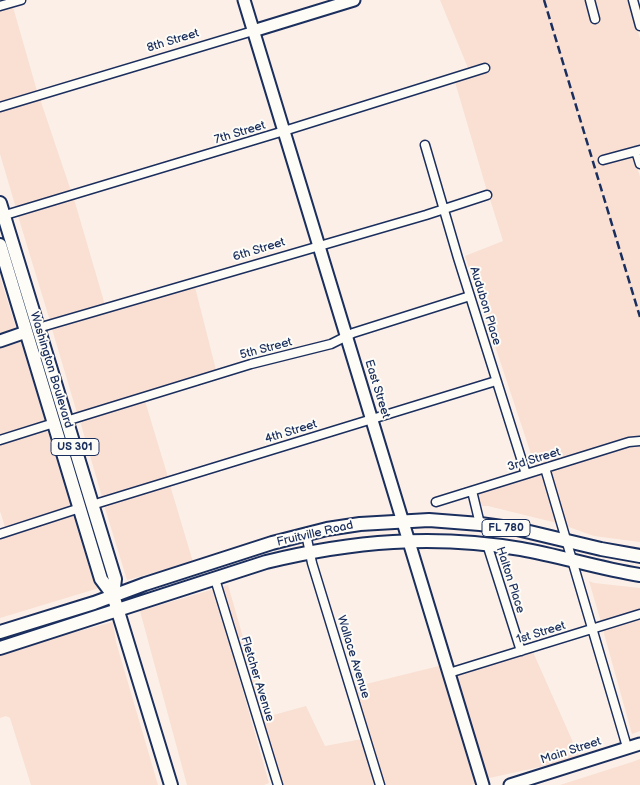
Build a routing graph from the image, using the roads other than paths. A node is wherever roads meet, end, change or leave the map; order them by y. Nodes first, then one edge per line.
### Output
1 (21, 0) edge
2 (244, 0) edge
3 (354, 0) edge
4 (590, 0) edge
5 (632, 0) edge
6 (0, 6) edge
7 (595, 19) dead end
8 (640, 26) edge
9 (253, 31) junction
10 (485, 68) dead end
11 (0, 107) edge
12 (284, 131) junction
13 (425, 144) dead end
14 (638, 150) edge
15 (603, 160) dead end
16 (640, 164) edge
17 (488, 195) dead end
18 (0, 203) edge
19 (443, 208) junction
20 (2, 216) edge
21 (0, 245) edge
22 (319, 246) junction
23 (470, 296) junction
24 (32, 330) junction
25 (347, 336) junction
26 (0, 341) edge
27 (496, 381) junction
28 (372, 419) junction
29 (60, 422) junction
30 (0, 440) edge
31 (640, 441) edge
32 (544, 468) junction
33 (526, 474) junction
34 (472, 491) junction
35 (436, 502) dead end
36 (86, 506) junction
37 (402, 521) junction
38 (480, 524) junction
39 (0, 534) edge
40 (306, 534) junction
41 (408, 541) junction
42 (566, 541) junction
43 (487, 544) junction
44 (310, 552) junction
45 (640, 556) edge
46 (572, 560) junction
47 (640, 575) edge
48 (215, 579) junction
49 (113, 595) junction
50 (117, 610) junction
51 (640, 614) edge
52 (593, 629) junction
53 (0, 632) edge
54 (0, 648) edge
55 (521, 651) junction
56 (449, 673) junction
57 (640, 744) edge
58 (627, 747) junction
59 (171, 785) edge
60 (278, 785) edge
61 (380, 785) edge
62 (483, 785) edge
63 (510, 785) edge

1 - 6 street
2 - 9 street, East Street
3 - 9 street, 8th Street
4 - 7 street
5 - 8 street
9 - 11 street, 8th Street
9 - 12 street, East Street
10 - 12 street, 7th Street
12 - 20 street, 7th Street
12 - 22 street, East Street
13 - 19 street, Audubon Place
14 - 15 street
14 - 16 street
17 - 19 street, 6th Street
18 - 20 main road, Washington Boulevard / US 301
19 - 22 street, 6th Street
19 - 23 street, Audubon Place
20 - 24 main road, Washington Boulevard / US 301
21 - 24 main road, Washington Boulevard / US 301
22 - 24 street, 6th Street
22 - 25 street, East Street
23 - 25 street, 5th Street
23 - 27 street, Audubon Place
24 - 26 street, 6th Street
24 - 29 main road, Washington Boulevard / US 301
24 - 29 main road, Washington Boulevard / US 301
25 - 28 street, East Street
25 - 29 street, 5th Street
27 - 28 street, 4th Street
27 - 33 street, Audubon Place
28 - 36 street, 4th Street
28 - 37 street, East Street
29 - 30 street, 5th Street
29 - 36 main road, Washington Boulevard / US 301
31 - 32 street, 3rd Street
32 - 33 street, 3rd Street
32 - 42 street
33 - 34 street, 3rd Street
34 - 35 street, 3rd Street
34 - 38 street
36 - 39 street, 4th Street
36 - 49 main road, Washington Boulevard / US 301
37 - 38 main road, Fruitville Road / FL 780
37 - 40 main road, Fruitville Road / FL 780
37 - 41 street, East Street
38 - 42 main road, Fruitville Road / FL 780
40 - 44 street, Wallace Avenue
40 - 49 main road, Fruitville Road / FL 780
41 - 43 main road, Fruitville Road / FL 780
41 - 44 main road, Fruitville Road / FL 780
41 - 56 street, East Street
42 - 45 main road, Fruitville Road / FL 780
42 - 46 street
43 - 46 main road, Fruitville Road / FL 780
43 - 55 street, Halton Place
44 - 48 main road, Fruitville Road / FL 780
44 - 61 street, Wallace Avenue
46 - 47 main road, Fruitville Road / FL 780
46 - 52 street
48 - 50 main road, Fruitville Road / FL 780
48 - 60 street, Fletcher Avenue
49 - 50 main road, Washington Boulevard / US 301
49 - 53 main road, Fruitville Road
50 - 54 main road, Fruitville Road
50 - 59 main road, Washington Boulevard / US 301
51 - 52 street, 1st Street
52 - 55 street, 1st Street
52 - 58 street
55 - 56 street, 1st Street
56 - 62 street, East Street
57 - 58 street, Main Street
58 - 63 street, Main Street

